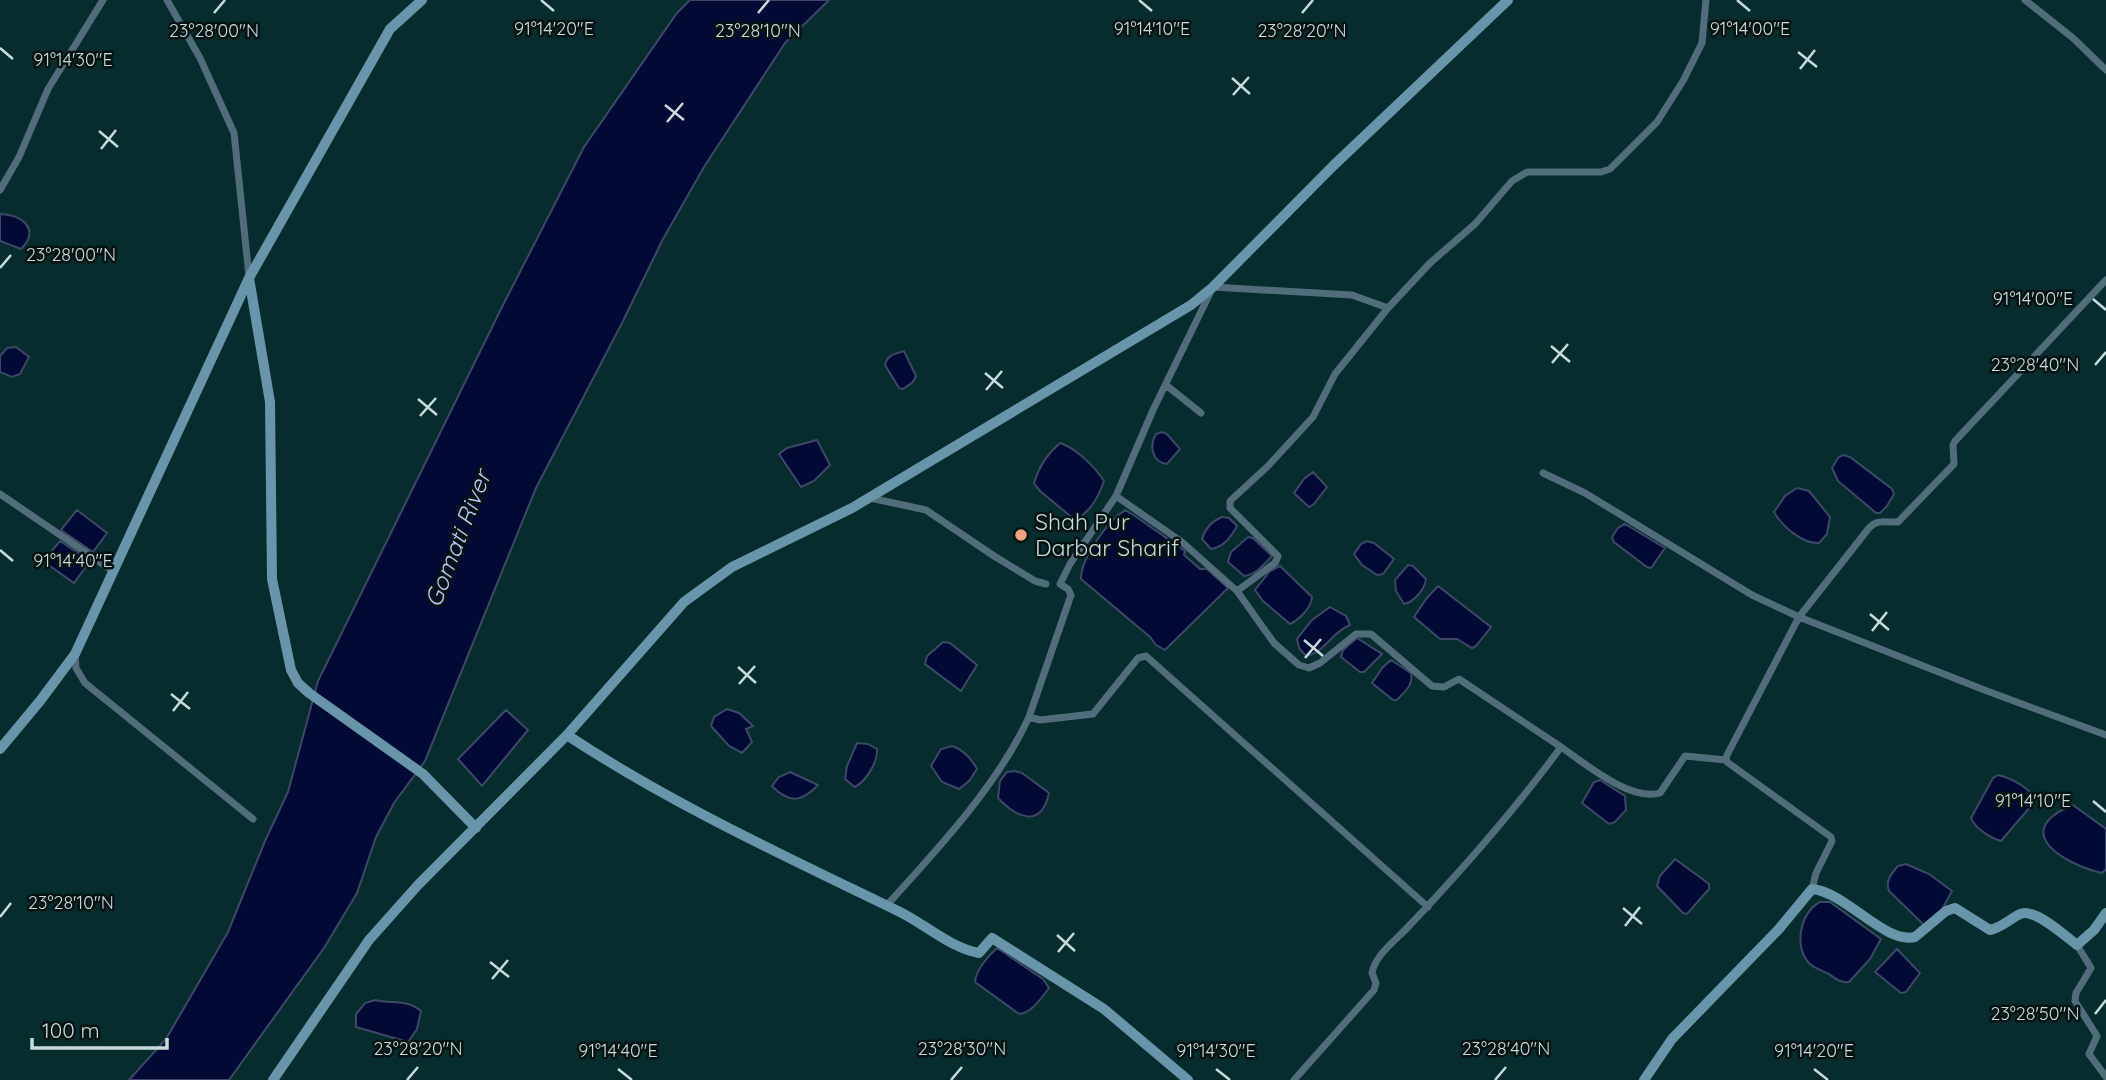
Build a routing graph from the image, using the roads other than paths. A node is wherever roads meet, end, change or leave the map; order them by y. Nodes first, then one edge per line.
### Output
1 (103, 0) edge
2 (167, 0) edge
3 (422, 0) edge
4 (1508, 0) edge
5 (1706, 0) edge
6 (2025, 0) edge
7 (2106, 71) edge
8 (0, 190) edge
9 (249, 278) junction
10 (2106, 279) edge
11 (1213, 287) junction
12 (1388, 308) junction
13 (1166, 385) junction
14 (1201, 413) dead end
15 (1542, 473) dead end
16 (0, 494) edge
17 (1116, 496) junction
18 (869, 498) junction
19 (113, 571) junction
20 (1046, 584) dead end
21 (1237, 591) junction
22 (1799, 617) junction
23 (75, 654) junction
24 (1029, 717) junction
25 (567, 735) junction
26 (2106, 735) edge
27 (1561, 747) junction
28 (0, 749) edge
29 (1726, 760) junction
30 (253, 819) dead end
31 (475, 828) junction
32 (1812, 889) junction
33 (887, 906) junction
34 (1427, 906) junction
35 (2106, 913) edge
36 (2077, 945) junction
37 (2106, 1077) edge
38 (273, 1080) edge
39 (1188, 1080) edge
40 (1294, 1080) edge
41 (1644, 1080) edge

1 - 8 street
2 - 9 street
3 - 9 street
4 - 11 street
5 - 12 street
6 - 7 street
9 - 19 street
9 - 31 street
10 - 22 street
11 - 12 street
11 - 13 street
11 - 18 street
12 - 21 street
13 - 14 street
13 - 17 street
15 - 22 street
16 - 19 street
17 - 21 street
17 - 24 street
18 - 20 street
18 - 25 street
19 - 23 street
21 - 27 street
22 - 26 street
22 - 29 street
23 - 28 street
23 - 30 street
24 - 33 street
24 - 34 street
25 - 31 street
25 - 33 street
27 - 29 street
27 - 34 street
29 - 32 street
31 - 38 street
32 - 36 street
32 - 41 street
33 - 39 street
34 - 40 street
35 - 36 street
36 - 37 street

